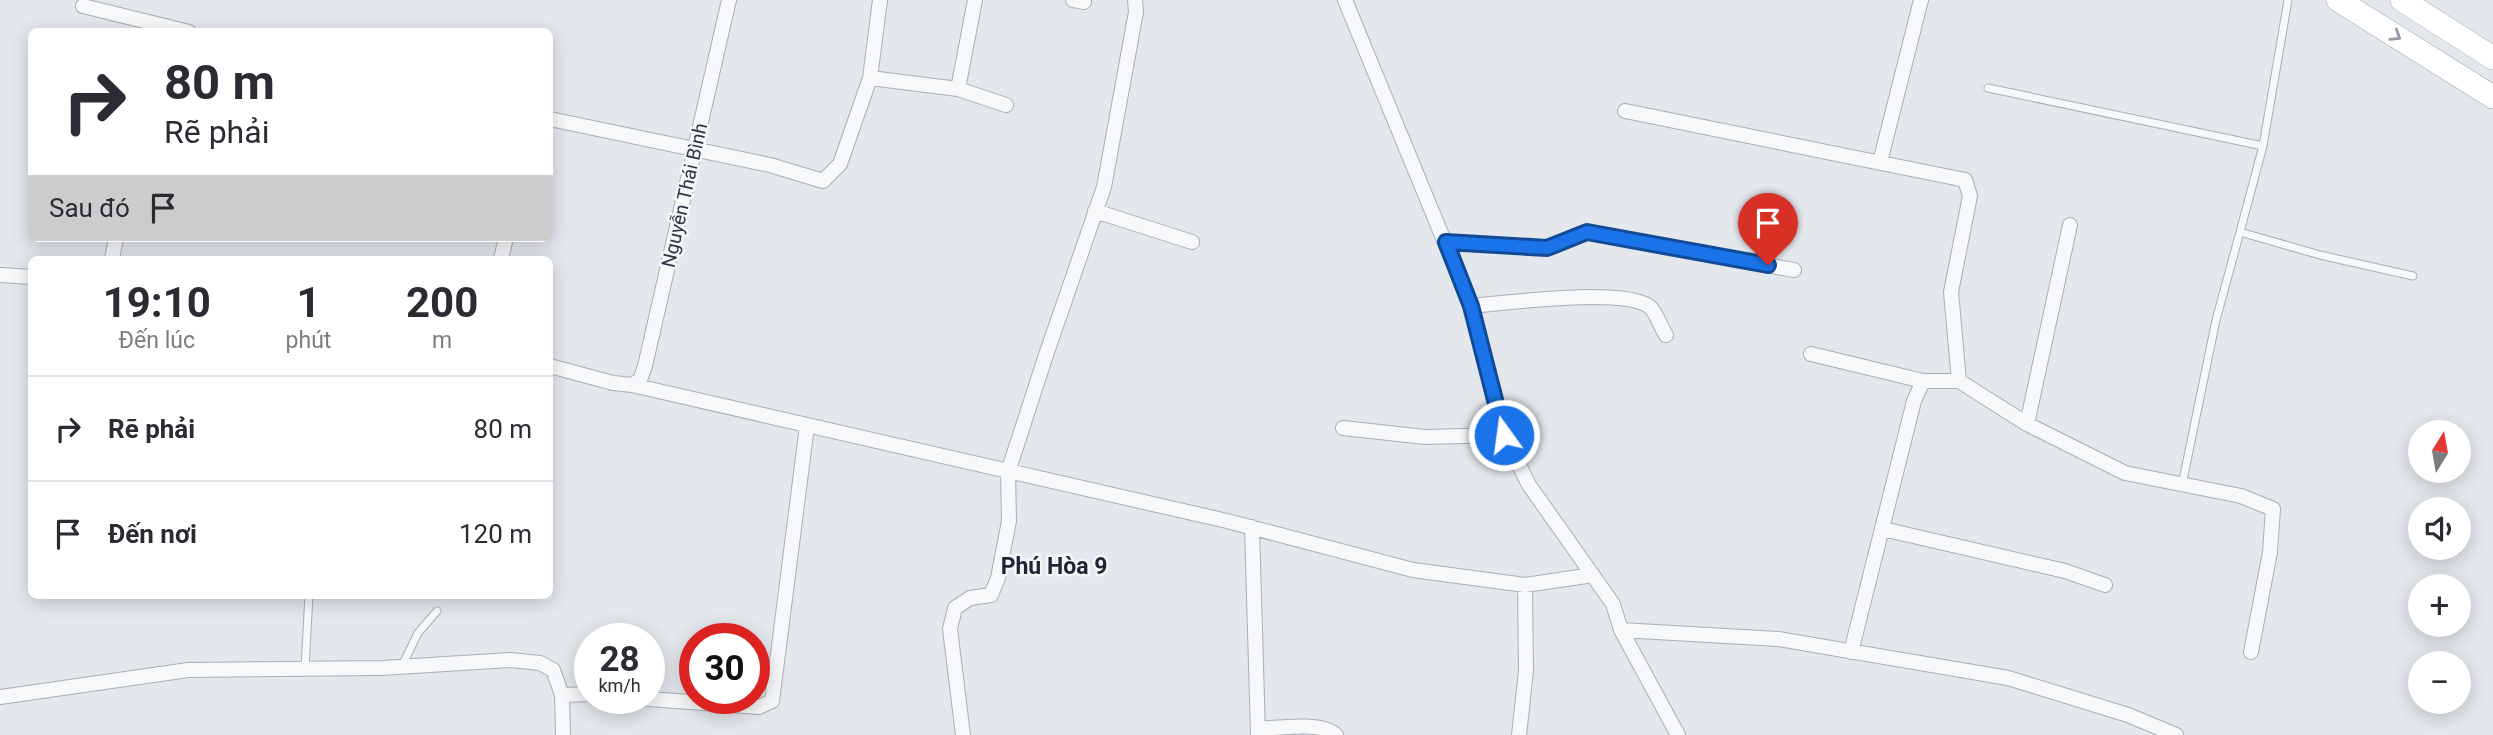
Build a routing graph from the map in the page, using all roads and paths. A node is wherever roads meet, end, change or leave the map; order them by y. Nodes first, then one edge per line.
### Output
1 (729, 0) edge
2 (880, 0) edge
3 (975, 0) edge
4 (1135, 0) edge
5 (1345, 0) edge
6 (1921, 0) edge
7 (2288, 0) edge
8 (2338, 0) edge
9 (2402, 0) edge
10 (83, 6) dead end
11 (163, 28) edge
12 (2493, 58) edge
13 (870, 79) junction
14 (1988, 88) dead end
15 (958, 89) junction
16 (2493, 97) edge
17 (1006, 105) dead end
18 (1625, 111) dead end
19 (553, 121) edge
20 (2263, 146) junction
21 (693, 149) junction
22 (1880, 162) junction
23 (1095, 211) junction
24 (2070, 225) dead end
25 (2240, 232) junction
26 (1192, 242) dead end
27 (1446, 242) junction
28 (1794, 270) dead end
29 (0, 275) edge
30 (2413, 276) dead end
31 (28, 277) edge
32 (1471, 306) junction
33 (1666, 335) dead end
34 (1811, 354) dead end
35 (553, 367) edge
36 (1923, 381) junction
37 (1959, 382) junction
38 (632, 385) junction
39 (2027, 425) junction
40 (807, 426) junction
41 (1343, 428) dead end
42 (1504, 435) junction
43 (1008, 472) junction
44 (2182, 485) junction
45 (1252, 527) junction
46 (1883, 529) junction
47 (1593, 575) junction
48 (1525, 585) junction
49 (2105, 585) dead end
50 (309, 599) edge
51 (438, 611) dead end
52 (1620, 630) junction
53 (1851, 652) junction
54 (2252, 652) dead end
55 (402, 666) junction
56 (305, 668) junction
57 (562, 695) junction
58 (574, 695) edge
59 (0, 697) edge
60 (665, 700) edge
61 (1258, 732) edge
62 (2167, 733) edge
63 (564, 735) edge
64 (963, 735) edge
65 (1336, 735) edge
66 (1519, 735) edge
67 (1678, 735) edge

1 - 21 street, Nguyễn Thái Bình
2 - 13 street
3 - 15 street
4 - 23 street
5 - 27 street
6 - 22 street
7 - 20 lane
8 -> 16 main road
9 - 12 main road
10 - 11 street
13 - 15 street
13 - 21 street
14 - 20 lane
15 - 17 street
18 - 22 street
19 - 21 street
20 - 25 lane
21 - 38 street, Nguyễn Thái Bình
22 - 37 street
23 - 26 street
23 - 43 street
24 - 39 street
25 - 30 lane
25 - 44 lane
27 - 28 street
27 - 32 street
29 - 31 street
32 - 33 street
32 - 42 street
34 - 36 street
35 - 38 street
36 - 37 street
36 - 46 street
37 - 39 street
38 - 40 street
39 - 44 street
40 - 43 street
40 - 60 street
41 - 42 street
42 - 47 street
43 - 45 street
43 - 64 street
44 - 54 street
45 - 48 street
45 - 61 street
46 - 49 street
46 - 53 street
47 - 48 street
47 - 52 street
48 - 66 street
50 - 56 lane
51 - 55 lane
52 - 53 street
52 - 67 street
53 - 62 street
55 - 56 street
55 - 57 street
56 - 59 street
57 - 58 street
57 - 63 street
61 - 65 street

